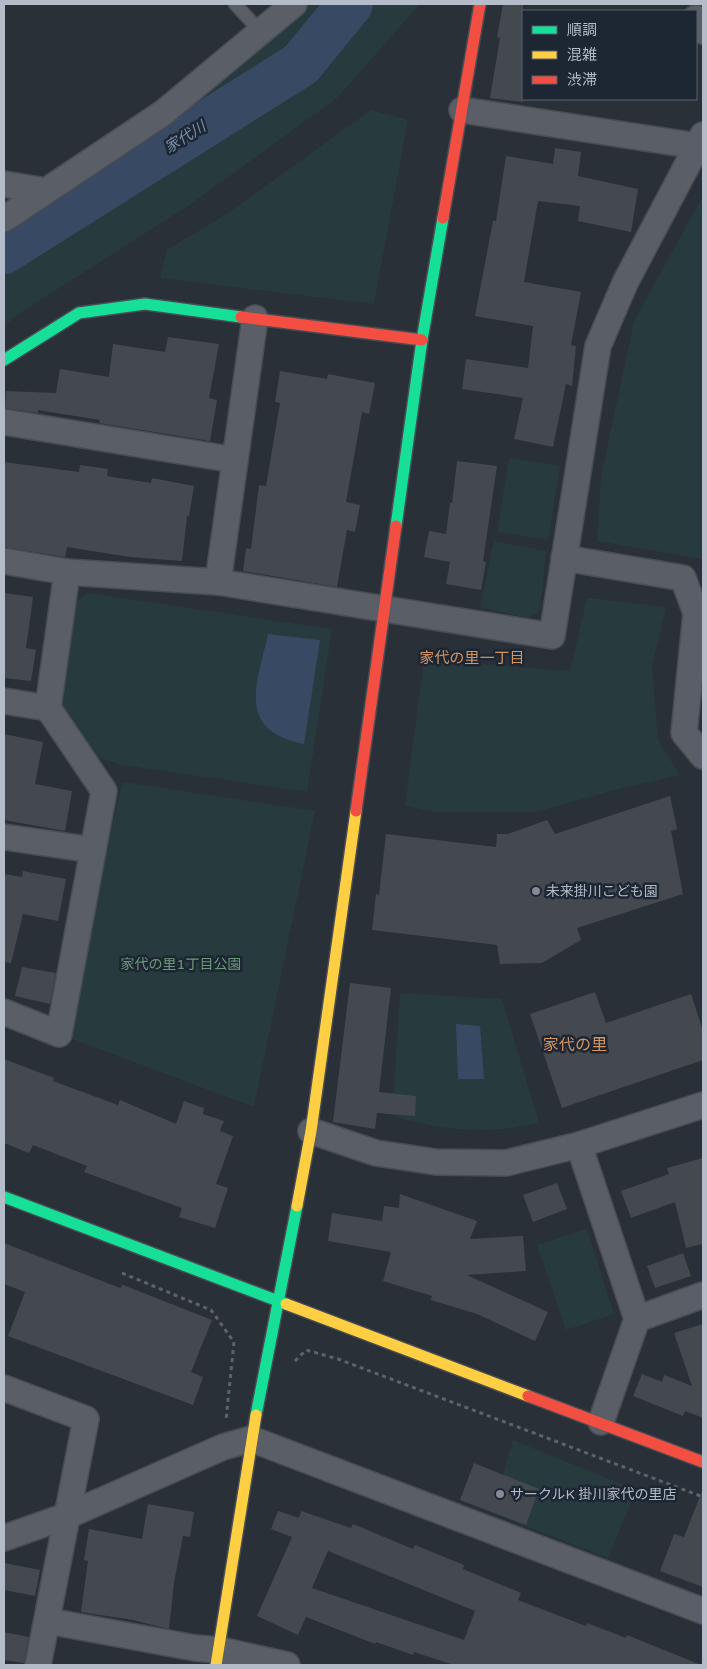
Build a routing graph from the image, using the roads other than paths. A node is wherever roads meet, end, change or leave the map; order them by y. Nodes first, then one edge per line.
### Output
1 (235, 4) edge
2 (294, 4) edge
3 (480, 4) edge
4 (697, 20) edge
5 (703, 31) edge
6 (261, 32) junction
7 (462, 110) junction
8 (700, 141) edge
9 (4, 184) edge
10 (46, 191) junction
11 (4, 219) edge
12 (255, 318) junction
13 (422, 340) junction
14 (4, 360) edge
15 (4, 422) edge
16 (235, 460) junction
17 (564, 558) junction
18 (4, 561) edge
19 (67, 572) junction
20 (218, 582) junction
21 (385, 611) junction
22 (4, 701) edge
23 (48, 708) junction
24 (703, 756) edge
25 (4, 837) edge
26 (93, 850) junction
27 (4, 1012) edge
28 (703, 1105) edge
29 (311, 1131) junction
30 (579, 1145) junction
31 (4, 1197) edge
32 (703, 1295) edge
33 (280, 1301) junction
34 (638, 1319) junction
35 (4, 1388) edge
36 (601, 1422) junction
37 (251, 1439) junction
38 (703, 1462) edge
39 (69, 1514) junction
40 (4, 1538) edge
41 (703, 1611) edge
42 (48, 1621) junction
43 (218, 1657) edge
44 (38, 1665) edge
45 (287, 1665) edge

1 - 6 lane
2 - 6 street
3 - 7 street
4 - 5 street
6 - 10 street
7 - 8 street
7 - 13 street
8 - 17 street
9 - 10 street
10 - 11 street
12 - 13 street
12 - 14 street
12 - 16 street
13 - 21 street
15 - 16 street
16 - 20 street
17 - 21 street
17 - 24 street
18 - 19 street
19 - 20 street
19 - 23 street
20 - 21 street
21 - 29 street
22 - 23 street
23 - 26 street
25 - 26 street
26 - 27 street
28 - 30 street
29 - 30 street
29 - 33 street
30 - 34 street
31 - 33 street
32 - 34 street
33 - 36 street
33 - 37 street
34 - 36 street
35 - 39 street
36 - 38 street
37 - 39 street
37 - 41 street
37 - 43 street
39 - 40 street
39 - 42 street
42 - 43 street
42 - 44 street
43 - 45 street

